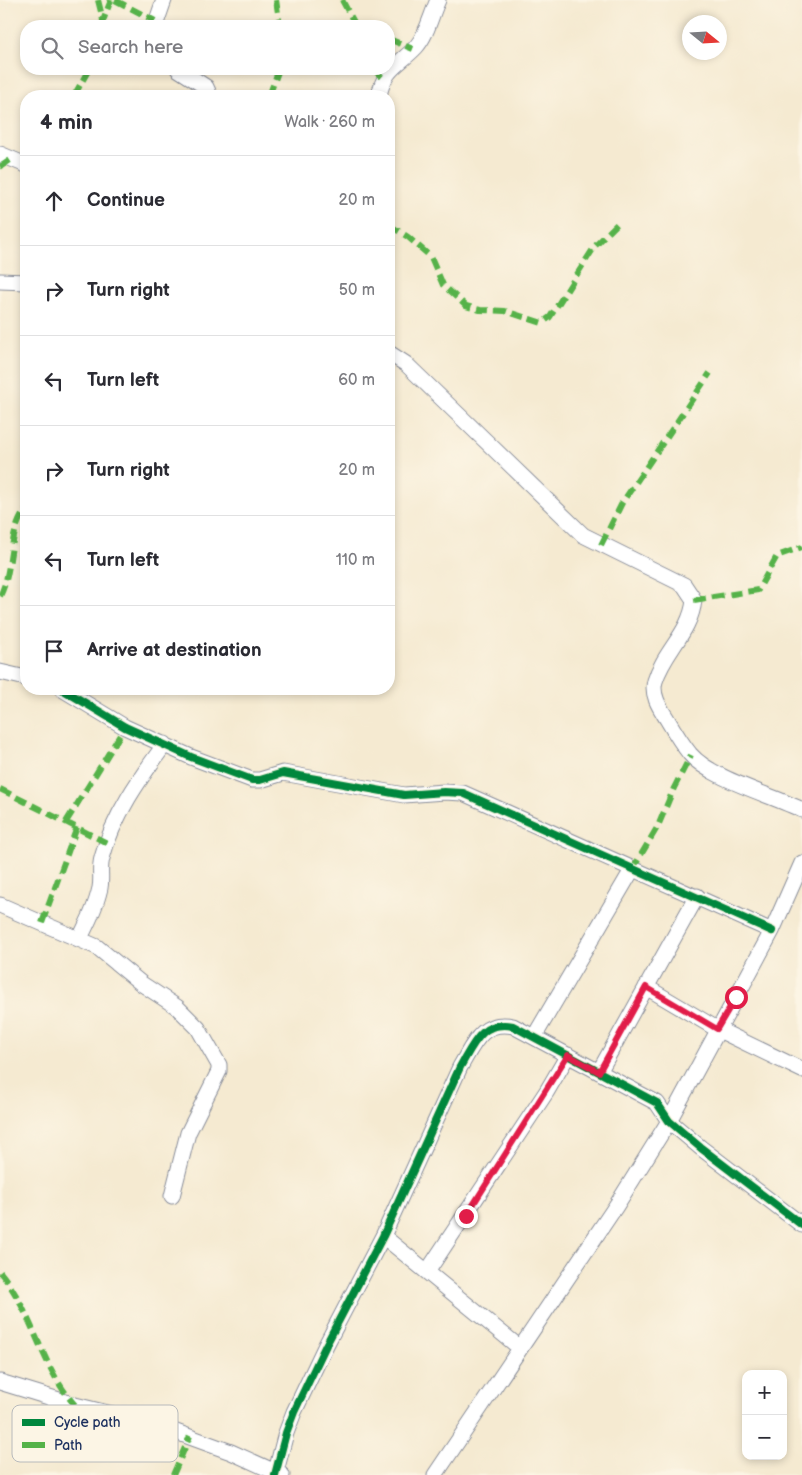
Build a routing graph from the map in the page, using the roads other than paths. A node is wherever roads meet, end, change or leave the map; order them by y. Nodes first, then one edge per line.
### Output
1 (164, 0) edge
2 (438, 0) edge
3 (157, 20) edge
4 (395, 64) edge
5 (187, 75) edge
6 (387, 75) edge
7 (207, 90) edge
8 (381, 90) edge
9 (0, 154) edge
10 (20, 162) edge
11 (0, 281) edge
12 (20, 282) edge
13 (395, 357) edge
14 (0, 672) edge
15 (20, 677) edge
16 (72, 695) edge
17 (165, 744) junction
18 (802, 810) edge
19 (802, 863) edge
20 (632, 870) junction
21 (697, 896) junction
22 (0, 905) edge
23 (772, 931) junction
24 (80, 938) junction
25 (646, 987) junction
26 (717, 1029) junction
27 (534, 1036) junction
28 (568, 1055) junction
29 (802, 1070) edge
30 (599, 1072) junction
31 (669, 1121) junction
32 (172, 1196) dead end
33 (802, 1224) edge
34 (383, 1236) junction
35 (427, 1272) junction
36 (520, 1348) junction
37 (0, 1382) edge
38 (75, 1405) edge
39 (178, 1433) edge
40 (278, 1474) edge
41 (434, 1475) edge

1 - 3 street
2 - 4 street
5 - 7 street
6 - 8 street
9 - 10 street
11 - 12 street
13 - 18 street
14 - 15 street
16 - 17 street
17 - 20 street
17 - 24 street
19 - 23 street
20 - 21 street
20 - 27 street
21 - 23 street
21 - 25 street
22 - 24 street
23 - 26 street
24 - 32 street
25 - 26 street
25 - 30 street
26 - 29 street
26 - 31 street
27 - 28 street
27 - 34 street
28 - 30 street
28 - 35 street
30 - 31 street
31 - 33 street
31 - 36 street
34 - 35 street
34 - 40 street
35 - 36 street
36 - 41 street
37 - 38 street
39 - 40 street

